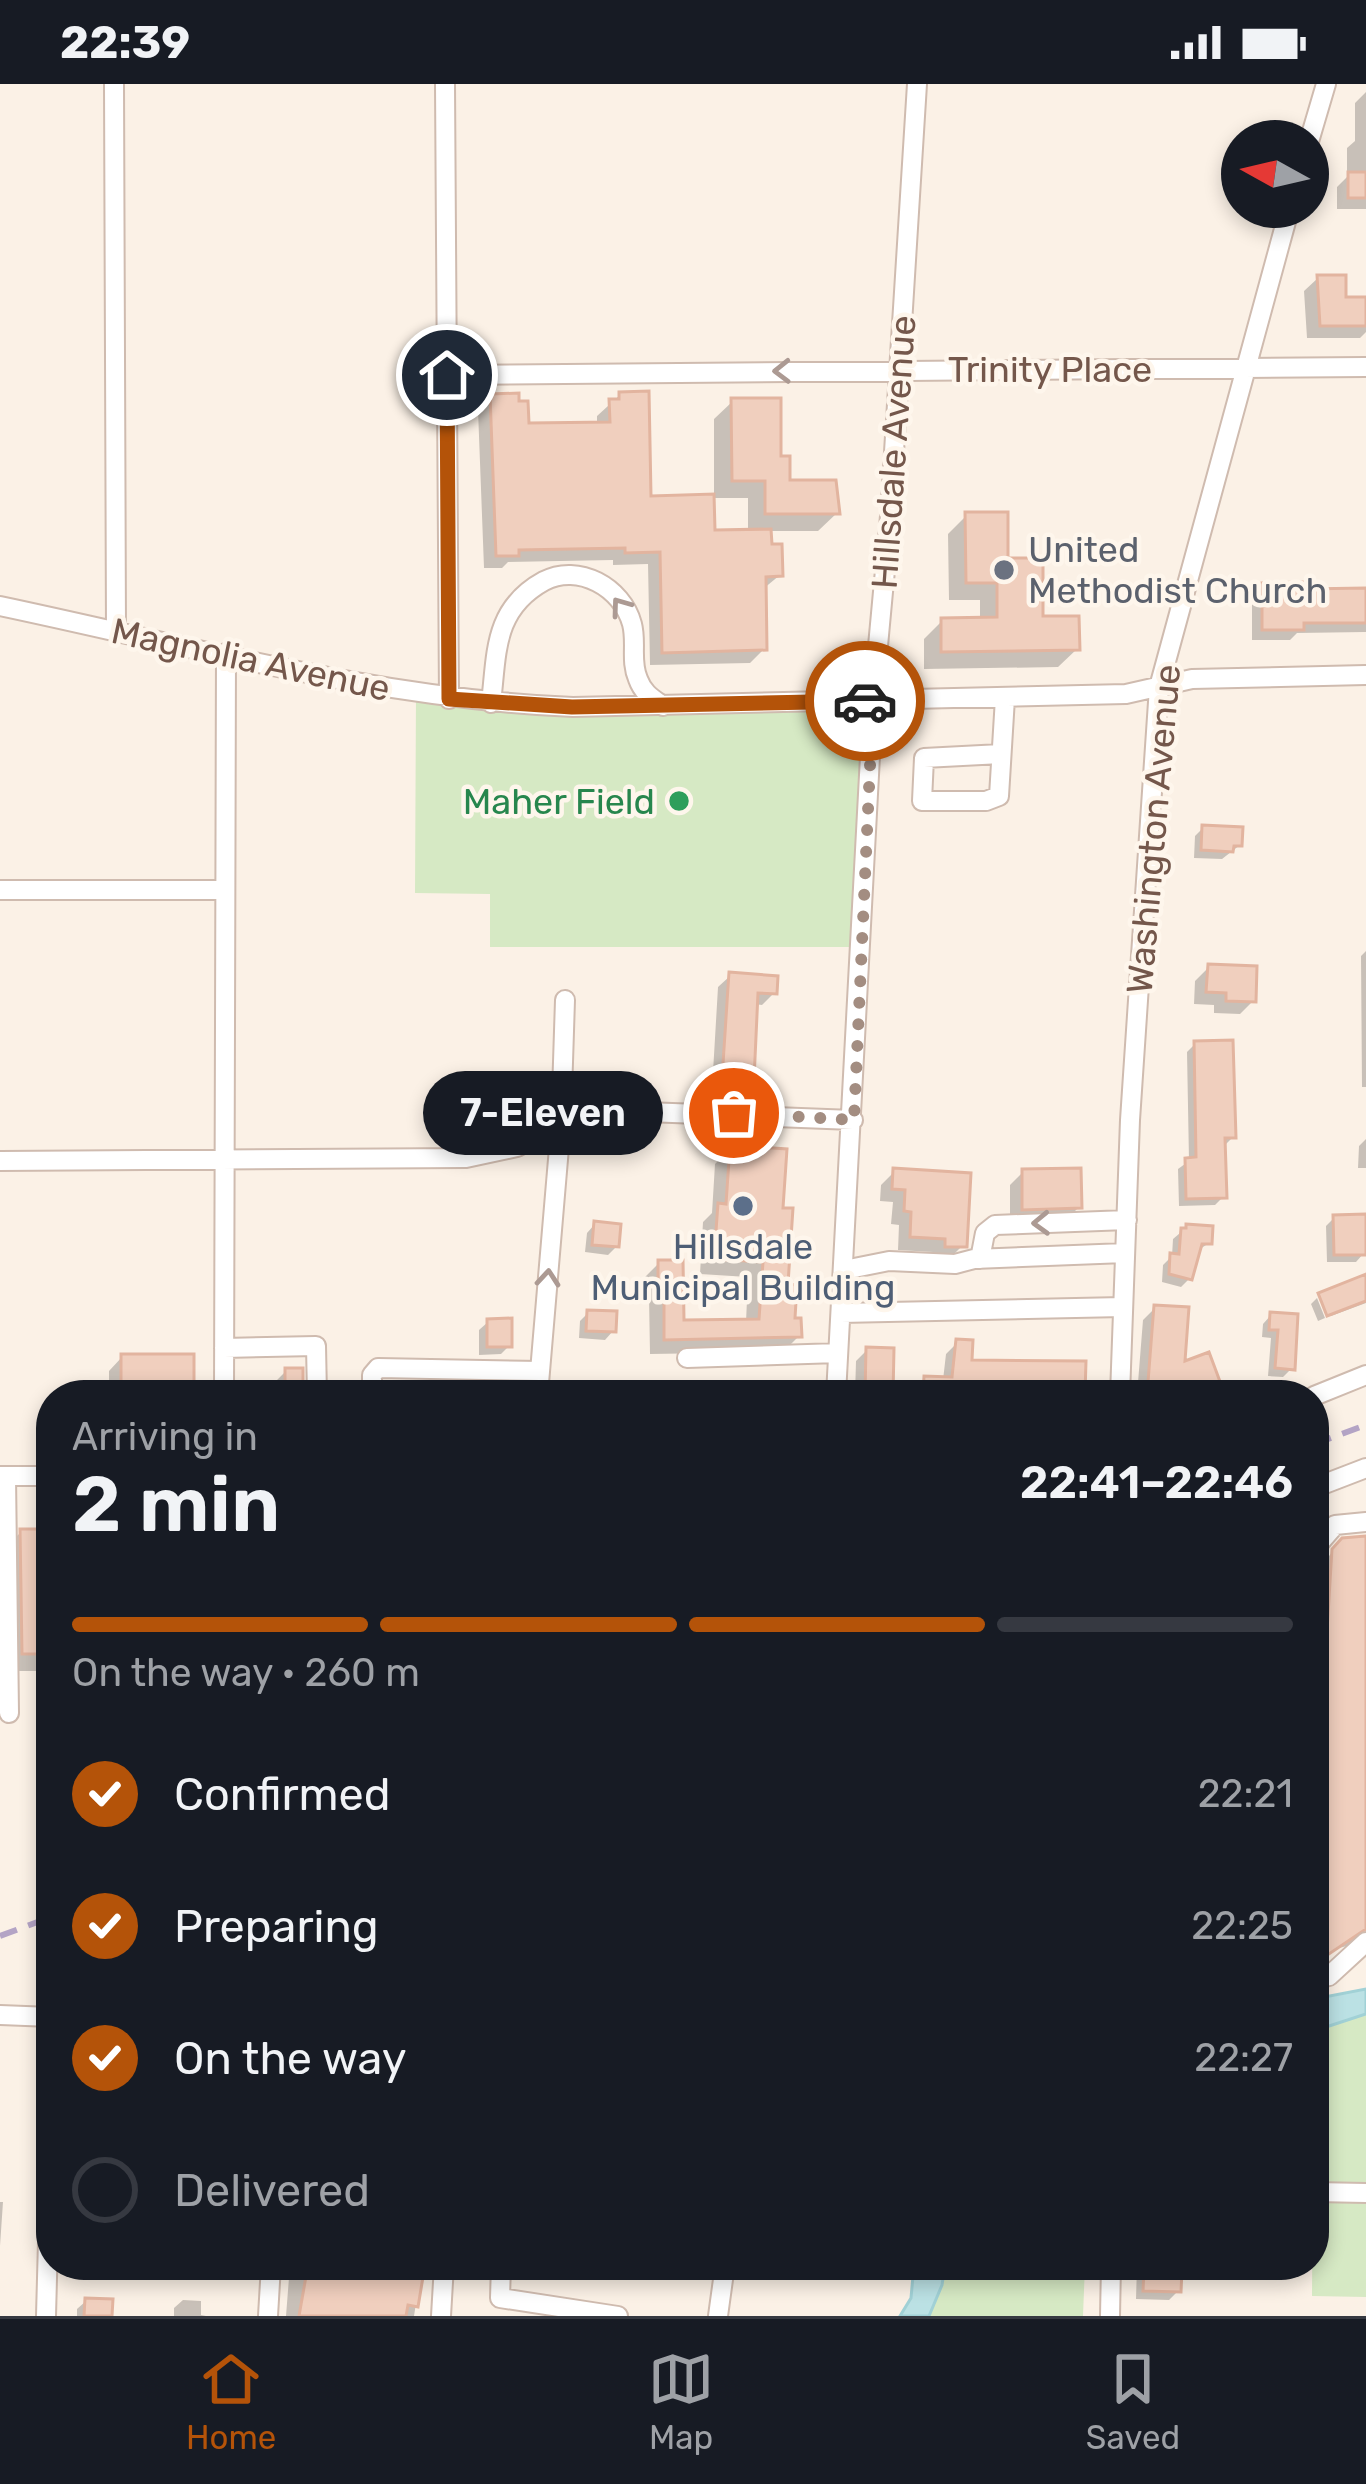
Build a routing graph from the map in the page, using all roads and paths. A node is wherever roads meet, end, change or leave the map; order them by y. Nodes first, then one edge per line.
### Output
1 (114, 84) edge
2 (446, 84) edge
3 (917, 84) edge
4 (1326, 84) edge
5 (1316, 120) edge
6 (1284, 228) edge
7 (1366, 367) edge
8 (1244, 368) junction
9 (899, 370) junction
10 (447, 375) junction
11 (0, 606) edge
12 (116, 631) junction
13 (226, 653) junction
14 (1366, 675) edge
15 (1159, 687) junction
16 (1005, 698) junction
17 (449, 699) junction
18 (873, 700) junction
19 (491, 703) junction
20 (663, 706) junction
21 (1001, 754) junction
22 (0, 890) edge
23 (225, 890) junction
24 (566, 1000) dead end
25 (854, 1120) junction
26 (561, 1124) junction
27 (225, 1158) junction
28 (0, 1161) edge
29 (1126, 1220) junction
30 (1125, 1253) junction
31 (980, 1258) junction
32 (844, 1270) junction
33 (1123, 1307) junction
34 (841, 1313) junction
35 (224, 1348) junction
36 (838, 1353) junction
37 (687, 1358) dead end
38 (540, 1371) junction
39 (1366, 1376) edge
40 (224, 1380) edge
41 (317, 1380) edge
42 (372, 1380) edge
43 (539, 1380) edge
44 (837, 1380) edge
45 (1121, 1380) edge
46 (1329, 1390) edge
47 (1366, 1468) edge
48 (3, 1476) edge
49 (36, 1476) edge
50 (1329, 1482) edge
51 (1366, 1522) edge
52 (1329, 1532) edge
53 (9, 1713) dead end
54 (1366, 1942) edge
55 (1329, 1976) edge
56 (0, 2015) edge
57 (36, 2017) edge
58 (1329, 2192) edge
59 (1366, 2193) edge
60 (47, 2280) edge
61 (270, 2280) edge
62 (443, 2280) edge
63 (723, 2280) edge
64 (1111, 2280) edge
65 (499, 2307) edge
66 (46, 2316) edge
67 (268, 2316) edge
68 (441, 2316) edge
69 (618, 2316) edge
70 (718, 2316) edge
71 (1110, 2316) edge

1 - 12 street
2 - 10 street
3 - 9 street, Hillsdale Avenue
4 - 5 street
6 - 8 street, Washington Avenue
7 - 8 street, Trinity Place
8 - 9 street, Trinity Place
8 - 15 street, Washington Avenue
9 -> 10 street, Trinity Place
9 - 18 street, Hillsdale Avenue
10 - 17 street
11 - 12 street, Magnolia Avenue
12 - 13 street, Magnolia Avenue
13 - 17 street, Magnolia Avenue
13 - 23 street
14 - 15 street, Magnolia Avenue
15 - 16 street, Magnolia Avenue
15 - 29 street, Washington Avenue
16 - 18 street, Magnolia Avenue
16 - 21 street
17 - 19 street, Magnolia Avenue
18 - 20 street, Magnolia Avenue
18 - 25 street, Hillsdale Avenue
19 - 20 street, Magnolia Avenue
20 -> 19 street
21 - 21 street
22 - 23 street
23 - 27 street
24 - 26 street
25 - 26 street
25 - 32 street, Hillsdale Avenue
26 - 27 street
38 -> 26 street
27 - 28 street
27 - 35 street
29 - 30 street, Washington Avenue
29 -> 31 street
30 - 31 street
30 - 33 street, Washington Avenue
31 - 32 street
32 - 34 street, Hillsdale Avenue
33 - 34 street
33 - 45 street, Washington Avenue
34 - 36 street, Hillsdale Avenue
35 - 40 street
35 - 41 street
36 - 37 street
36 - 44 street, Hillsdale Avenue
38 - 42 street
38 - 43 street
39 - 46 street
47 - 50 street
48 - 49 street
48 - 53 street
51 - 52 street
54 - 55 street
56 - 57 street
58 - 59 street
60 - 66 street
61 - 67 street
62 - 68 street
63 - 70 street
64 - 71 street
65 - 69 street

